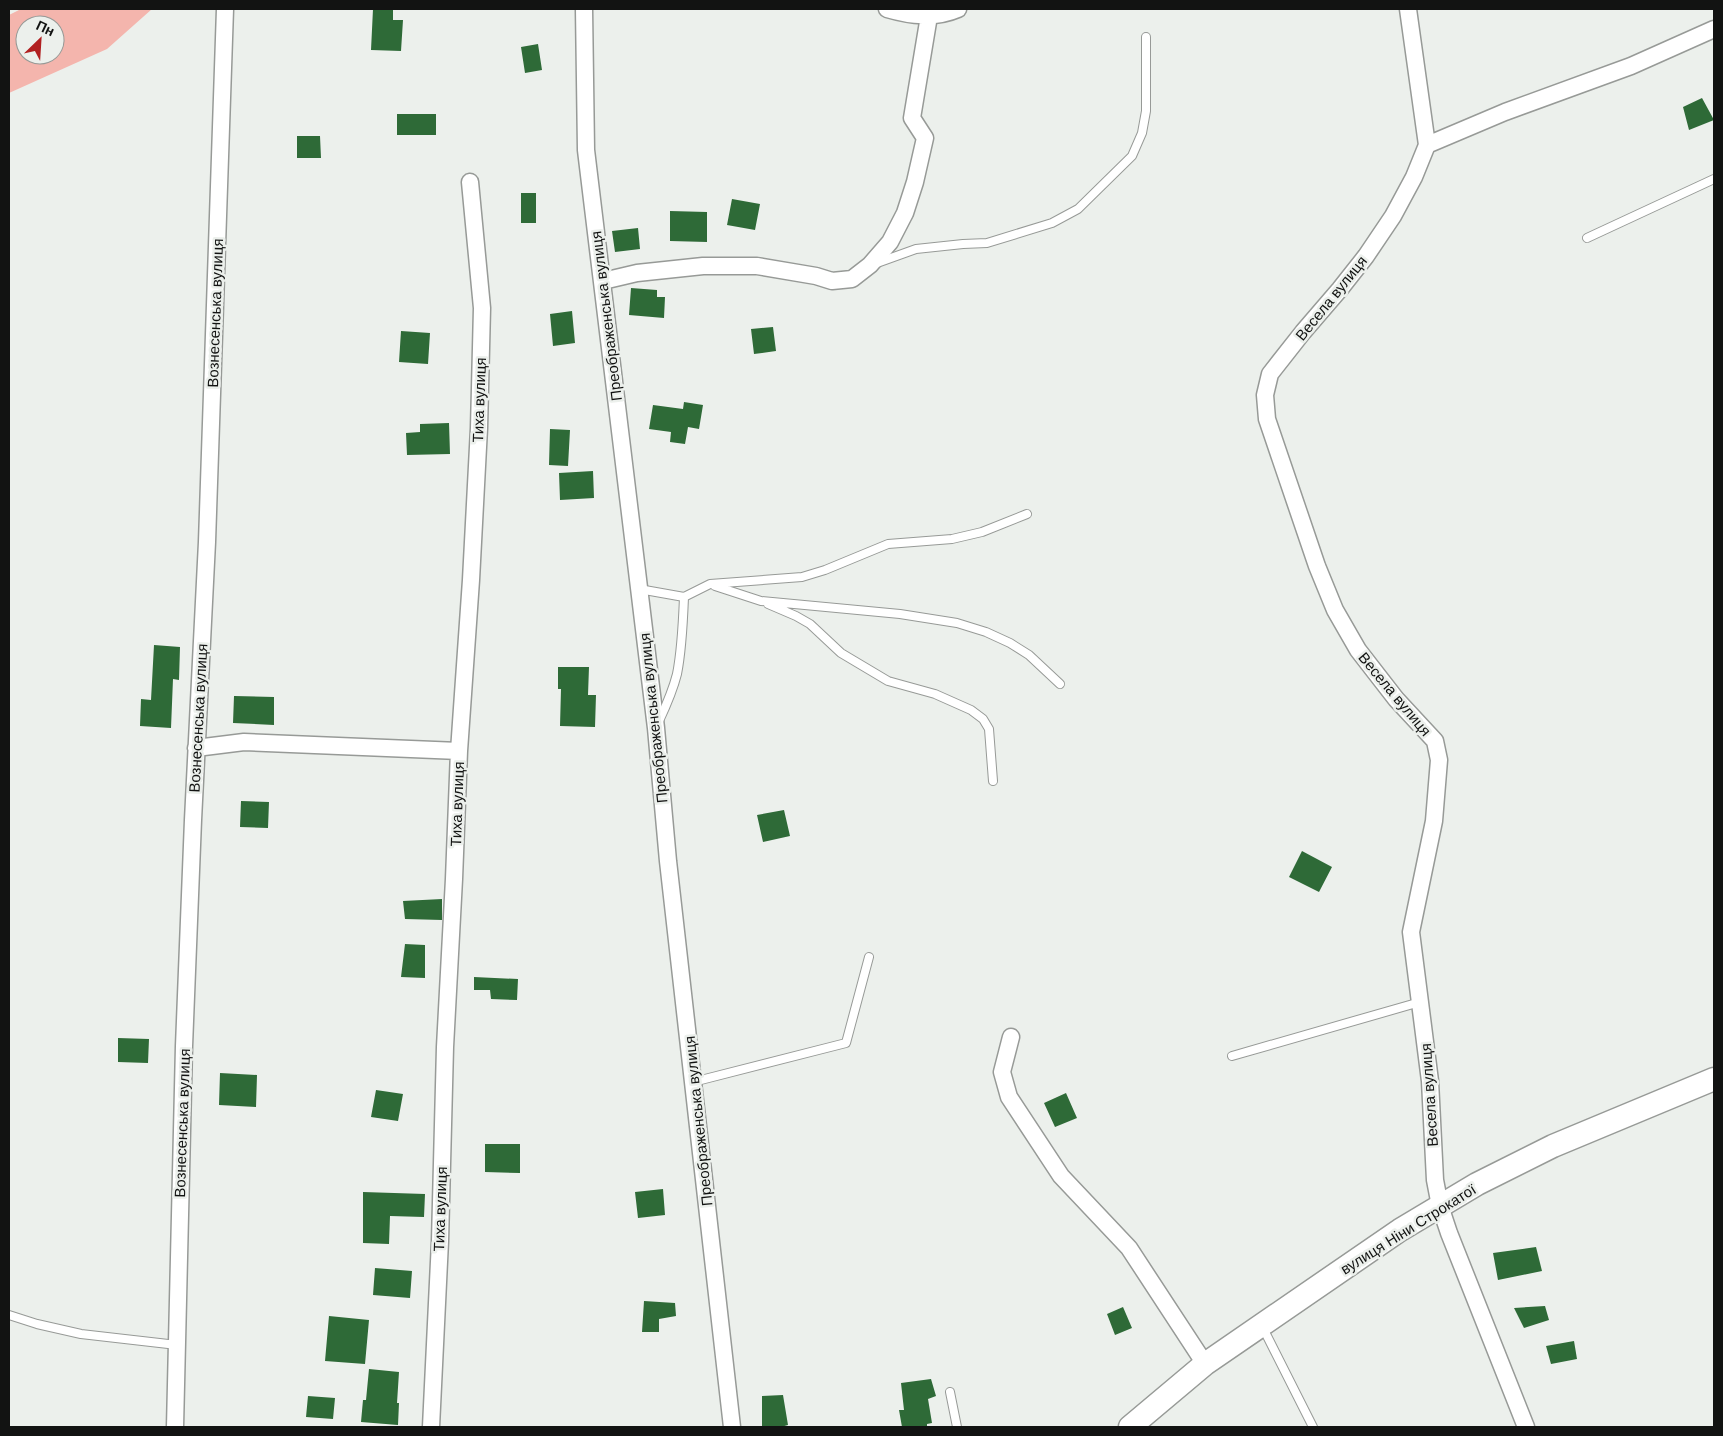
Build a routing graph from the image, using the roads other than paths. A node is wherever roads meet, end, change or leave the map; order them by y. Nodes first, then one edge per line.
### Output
1 (224, 9) edge
2 (584, 9) edge
3 (887, 9) edge
4 (958, 9) edge
5 (1408, 9) edge
6 (929, 16) junction
7 (1714, 29) edge
8 (1146, 37) dead end
9 (1427, 145) junction
10 (1714, 179) edge
11 (470, 182) dead end
12 (1586, 238) dead end
13 (870, 265) junction
14 (602, 281) junction
15 (1027, 514) dead end
16 (710, 584) junction
17 (639, 589) junction
18 (684, 596) junction
19 (761, 602) junction
20 (1060, 684) dead end
21 (656, 728) junction
22 (196, 748) junction
23 (459, 750) junction
24 (993, 781) dead end
25 (869, 957) dead end
26 (1421, 1002) junction
27 (1011, 1037) dead end
28 (1232, 1056) dead end
29 (1714, 1079) edge
30 (693, 1082) junction
31 (1440, 1206) junction
32 (9, 1315) edge
33 (1262, 1325) junction
34 (176, 1345) junction
35 (1205, 1364) junction
36 (950, 1392) dead end
37 (175, 1427) edge
38 (431, 1427) edge
39 (732, 1427) edge
40 (957, 1427) edge
41 (1130, 1427) edge
42 (1312, 1427) edge
43 (1526, 1427) edge

1 - 22 street, Вознесенська вулиця
2 - 14 street, Преображенська вулиця
3 - 6 street
4 - 6 street
5 - 9 street
6 - 13 street
7 - 9 street
8 - 13 lane
9 - 26 street, Весела вулиця
10 - 12 lane
11 - 23 street, Тиха вулиця
13 - 14 street
14 - 17 street, Преображенська вулиця
15 - 16 lane
16 - 18 lane
16 - 19 lane
17 - 18 lane
17 - 21 street, Преображенська вулиця
18 - 21 lane
19 - 20 lane
19 - 24 lane
21 - 30 street, Преображенська вулиця
22 - 23 street
22 - 34 street, Вознесенська вулиця
23 - 38 street, Тиха вулиця
25 - 30 lane
26 - 28 lane
26 - 31 street, Весела вулиця
27 - 35 street
29 - 31 street, вулиця Ніни Строкатої
30 - 39 street, Преображенська вулиця
31 - 33 street, вулиця Ніни Строкатої
31 - 43 street, Весела вулиця
32 - 34 lane
33 - 35 street, вулиця Ніни Строкатої
33 - 42 lane
34 - 37 street, Вознесенська вулиця
35 - 41 street, вулиця Ніни Строкатої
36 - 40 lane

